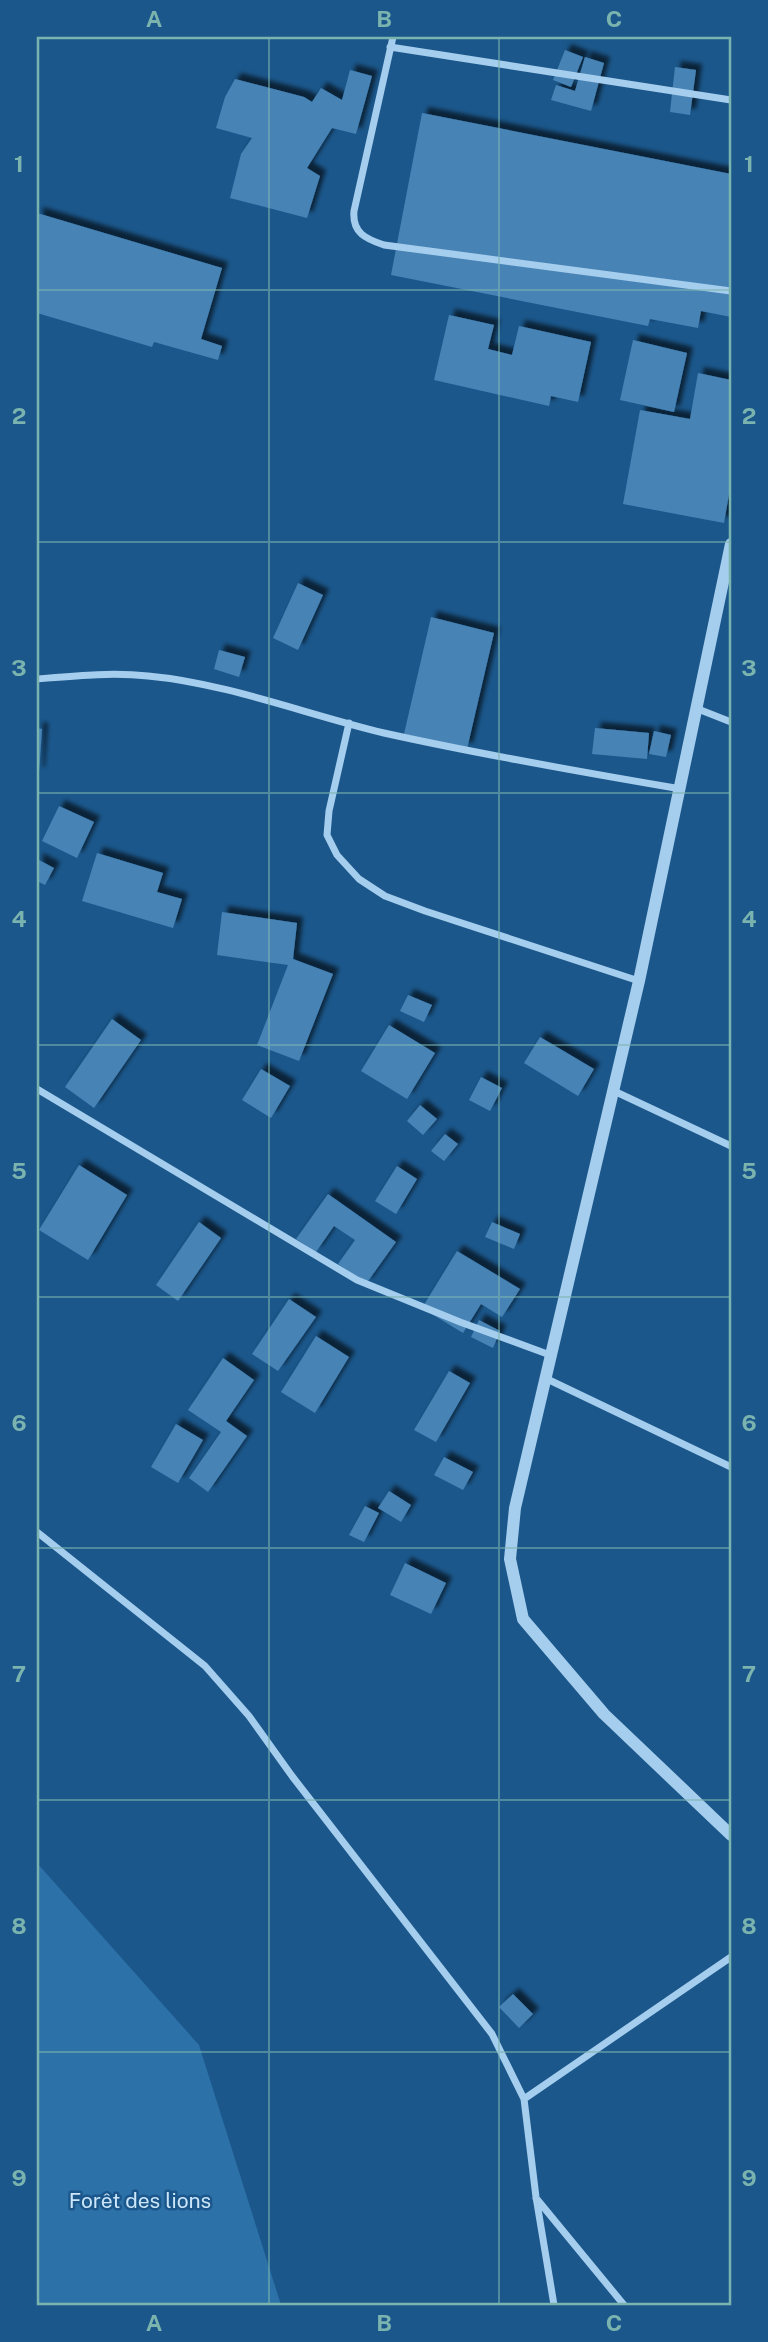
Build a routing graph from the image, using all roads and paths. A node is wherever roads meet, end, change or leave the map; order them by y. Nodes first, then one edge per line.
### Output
1 (393, 37) edge
2 (390, 47) junction
3 (731, 100) edge
4 (731, 291) edge
5 (731, 544) edge
6 (37, 679) edge
7 (698, 709) junction
8 (731, 722) edge
9 (349, 723) junction
10 (681, 789) junction
11 (639, 981) junction
12 (37, 1089) edge
13 (614, 1091) junction
14 (731, 1146) edge
15 (550, 1355) junction
16 (545, 1378) junction
17 (731, 1467) edge
18 (37, 1532) edge
19 (731, 1835) edge
20 (731, 1956) edge
21 (524, 2099) junction
22 (536, 2197) junction
23 (554, 2305) edge
24 (624, 2305) edge

1 - 2 street
2 - 3 street
2 - 4 street
5 - 7 street
6 - 9 street
7 - 8 street
7 - 10 street
9 - 10 street
9 - 11 street
10 - 11 street
11 - 13 street
12 - 15 street
13 - 14 street
13 - 15 street
15 - 16 street
16 - 17 street
16 - 19 street
18 - 21 street
20 - 21 street
21 - 22 street
22 - 23 street
22 - 24 street

